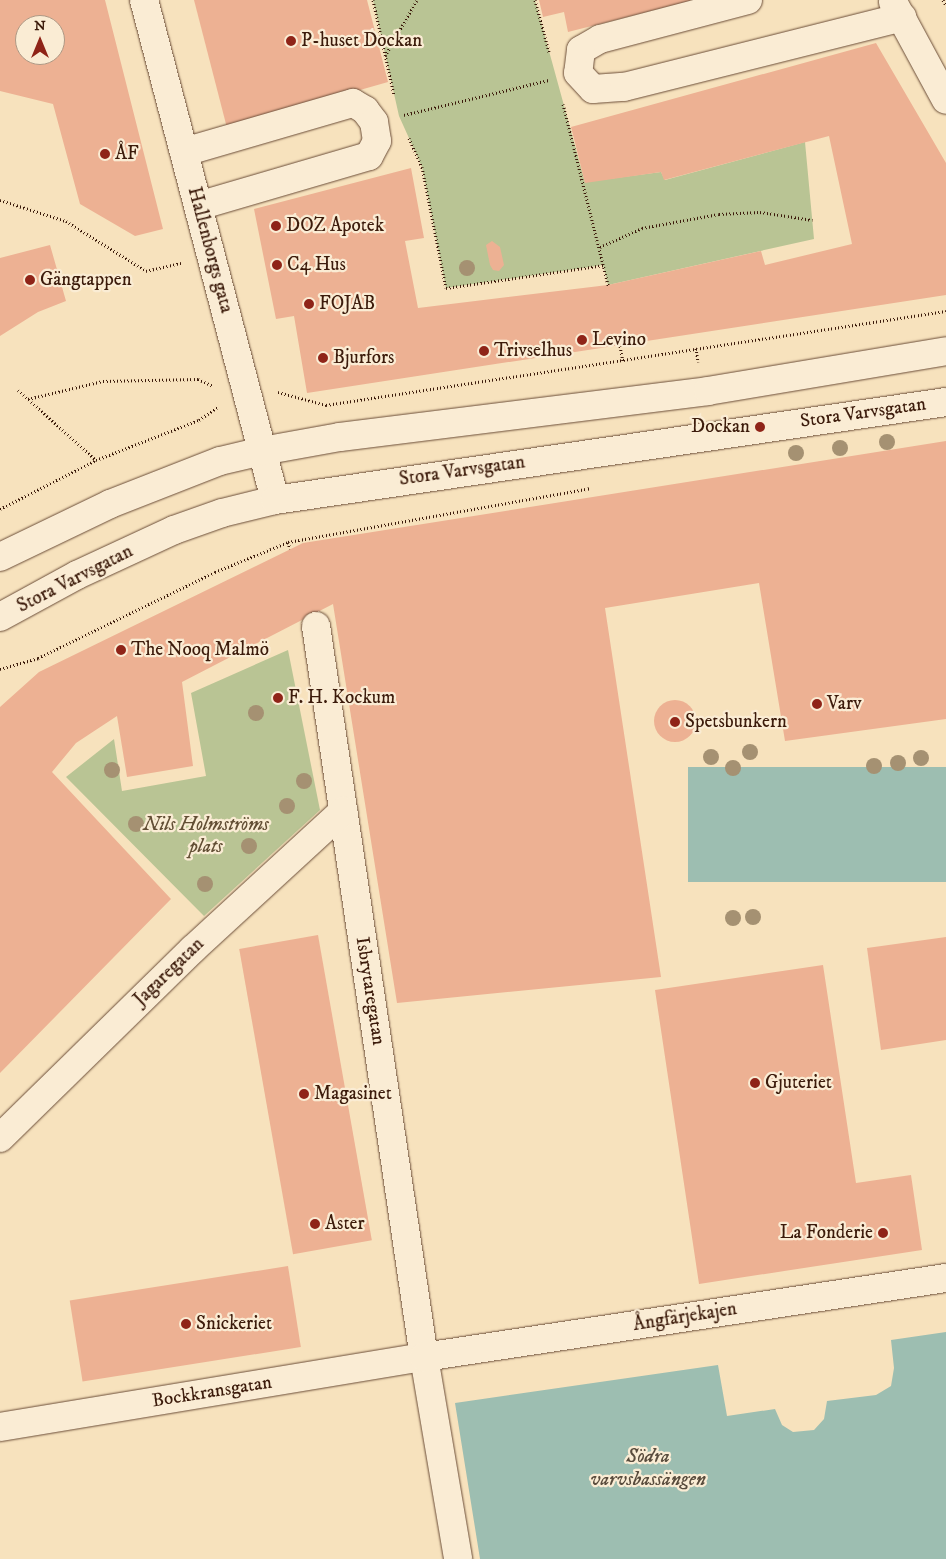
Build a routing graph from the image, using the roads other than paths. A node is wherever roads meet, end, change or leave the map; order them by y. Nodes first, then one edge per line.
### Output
1 (144, 0) edge
2 (748, 0) edge
3 (897, 8) edge
4 (946, 100) edge
5 (184, 152) junction
6 (198, 206) junction
7 (946, 351) edge
8 (946, 402) edge
9 (262, 451) junction
10 (275, 500) junction
11 (0, 557) edge
12 (0, 617) edge
13 (316, 626) dead end
14 (343, 811) junction
15 (0, 1138) edge
16 (946, 1278) edge
17 (424, 1356) junction
18 (0, 1427) edge
19 (458, 1559) edge

1 - 5 street, Hallenborgs gata
2 - 3 street
3 - 4 street
5 - 6 street, Hallenborgs gata
5 - 6 street
6 - 9 street, Hallenborgs gata
7 - 9 street
8 - 10 street, Stora Varvsgatan
9 - 10 street, Hallenborgs gata
9 - 11 street
10 - 12 street, Stora Varvsgatan
13 - 14 street, Isbrytaregatan
14 - 15 street, Jagaregatan
14 - 17 street, Isbrytaregatan
16 - 17 street, Ångfärjekajen
17 - 18 street, Bockkransgatan
17 - 19 street, Isbrytaregatan

